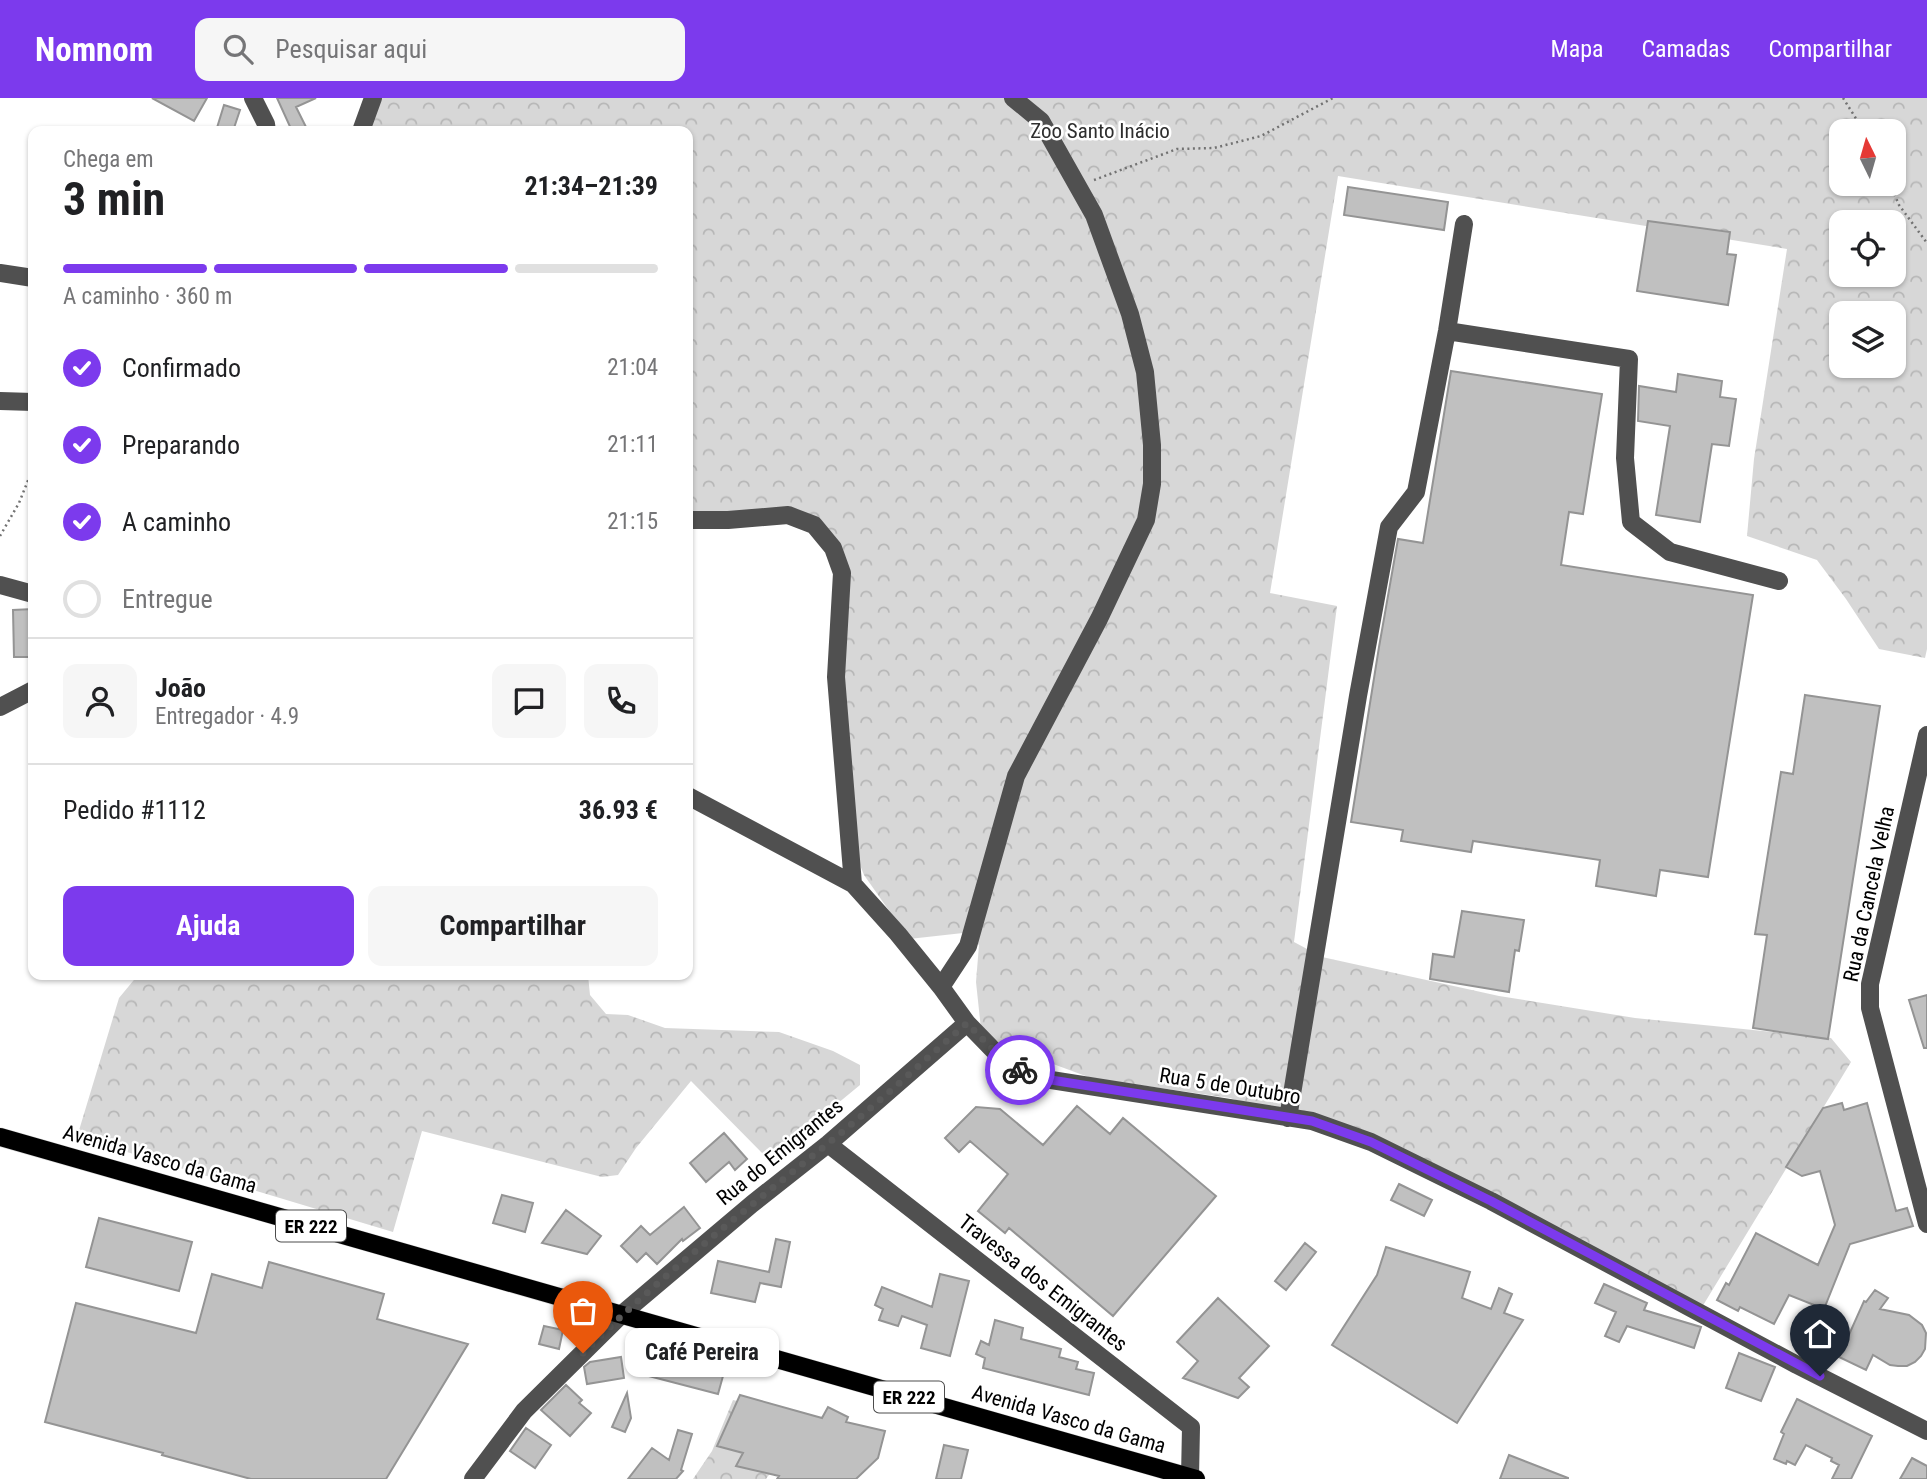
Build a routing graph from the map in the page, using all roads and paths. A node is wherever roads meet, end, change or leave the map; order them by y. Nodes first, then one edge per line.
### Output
1 (253, 98) edge
2 (373, 98) edge
3 (1013, 98) edge
4 (1333, 98) edge
5 (1843, 98) edge
6 (1856, 119) edge
7 (266, 126) edge
8 (362, 126) edge
9 (1080, 188) junction
10 (1895, 196) edge
11 (1464, 223) dead end
12 (1927, 243) edge
13 (0, 273) edge
14 (28, 277) edge
15 (1447, 331) junction
16 (0, 401) edge
17 (28, 402) edge
18 (28, 480) edge
19 (693, 520) edge
20 (0, 536) edge
21 (1779, 581) dead end
22 (0, 585) edge
23 (28, 593) edge
24 (28, 693) edge
25 (0, 707) edge
26 (1927, 735) edge
27 (693, 799) edge
28 (853, 884) junction
29 (941, 987) junction
30 (967, 1023) junction
31 (1288, 1118) junction
32 (0, 1137) edge
33 (828, 1144) junction
34 (1927, 1224) edge
35 (622, 1314) junction
36 (1927, 1415) edge
37 (1909, 1421) junction
38 (1927, 1430) edge
39 (1193, 1478) edge
40 (473, 1479) edge

1 - 7 street
2 - 8 street
3 - 9 street
4 - 9 path
5 - 6 path
9 - 29 street
10 - 12 path
11 - 15 street
13 - 14 street
15 - 21 street
15 - 31 street
16 - 17 street
18 - 20 path
19 - 28 street
22 - 23 street
24 - 25 street
26 - 34 street, Rua da Cancela Velha
27 - 28 street, Rua 5 de Outubro
28 - 29 street, Rua 5 de Outubro
29 - 30 street, Rua 5 de Outubro
30 - 31 street, Rua 5 de Outubro
30 - 33 street, Rua do Emigrantes
31 - 37 street, Rua 5 de Outubro
32 - 35 main road, Avenida Vasco da Gama / ER 222
33 - 35 street, Rua do Emigrantes
33 - 39 street, Travessa dos Emigrantes
35 - 39 main road, Avenida Vasco da Gama / ER 222
35 - 40 street, Rua do Emigrantes
36 - 37 street
37 - 38 street, Rua 5 de Outubro

